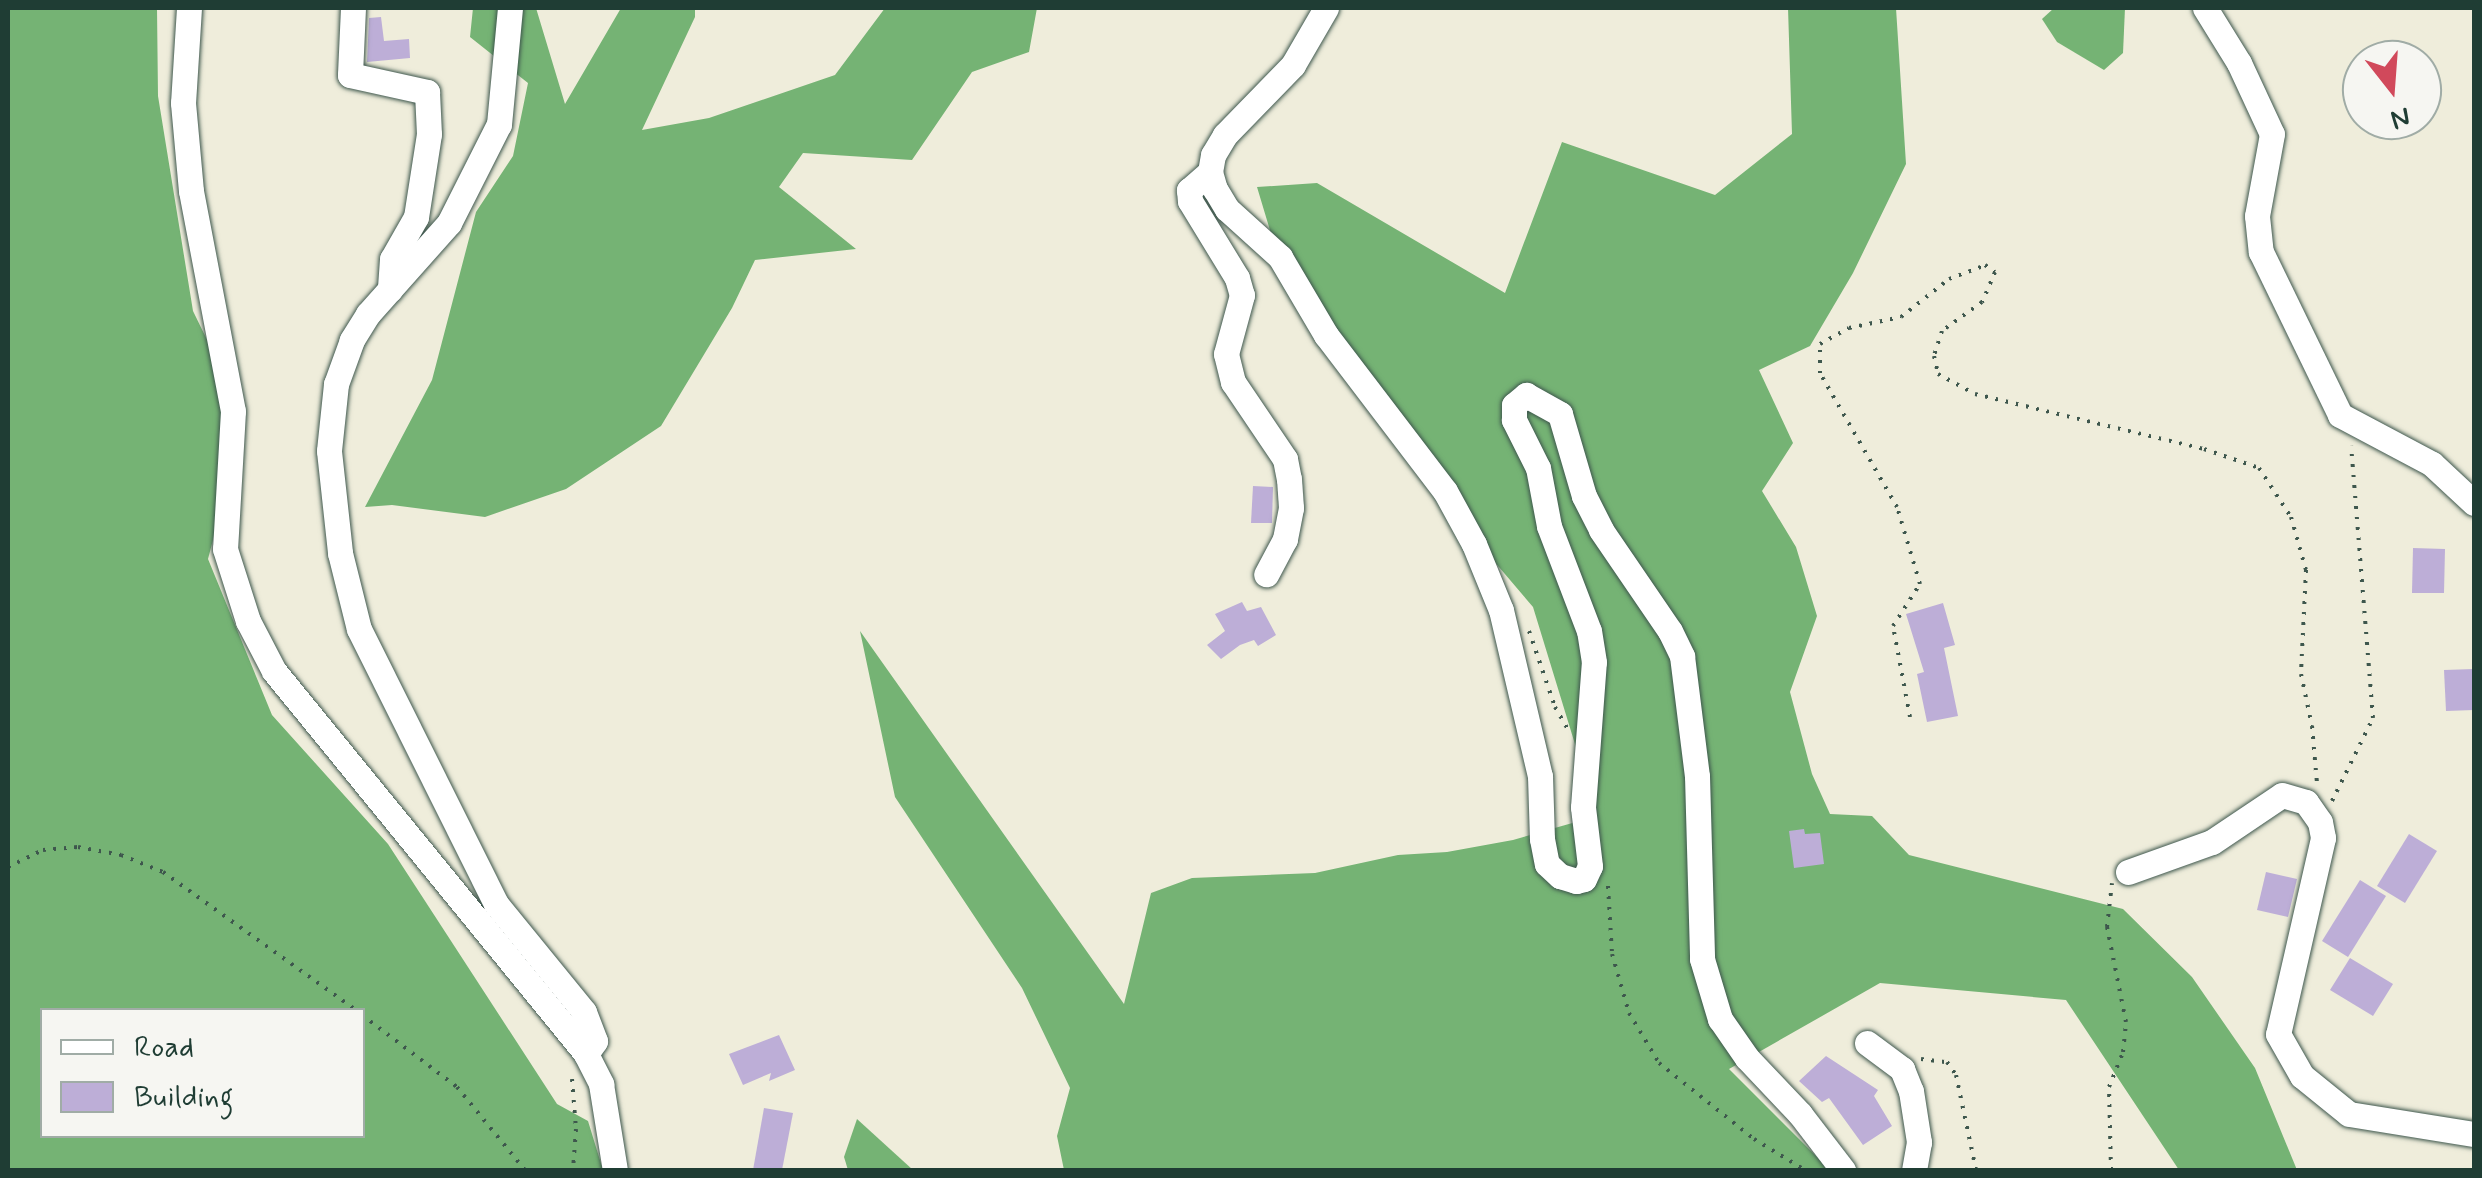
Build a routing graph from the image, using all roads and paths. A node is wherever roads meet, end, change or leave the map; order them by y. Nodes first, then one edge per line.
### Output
1 (189, 8) edge
2 (353, 8) edge
3 (510, 8) edge
4 (1326, 8) edge
5 (2205, 8) edge
6 (1210, 172) junction
7 (390, 290) junction
8 (2348, 420) junction
9 (2474, 503) edge
10 (1266, 574) dead end
11 (1501, 610) junction
12 (1910, 716) dead end
13 (1585, 757) junction
14 (2317, 784) dead end
15 (2320, 822) junction
16 (8, 867) edge
17 (2128, 872) joint
18 (1607, 873) dead end
19 (353, 1008) edge
20 (365, 1017) edge
21 (1867, 1043) dead end
22 (586, 1054) junction
23 (1902, 1069) junction
24 (2474, 1134) edge
25 (524, 1170) edge
26 (572, 1170) edge
27 (615, 1170) edge
28 (1806, 1170) edge
29 (1843, 1170) edge
30 (1914, 1170) edge
31 (1976, 1170) edge
32 (2112, 1170) edge

1 - 22 street
2 - 7 street
3 - 7 street
4 - 6 street
5 - 8 street
6 - 10 street
6 - 11 street
7 - 22 street
8 - 9 street
8 - 15 path
11 - 13 path
11 - 13 street
12 - 14 path
13 - 29 street
15 - 17 street
15 - 24 street
16 - 19 path
17 - 32 path
18 - 28 path
20 - 25 path
21 - 23 street
22 - 26 path
22 - 27 street
23 - 30 street
23 - 31 path

